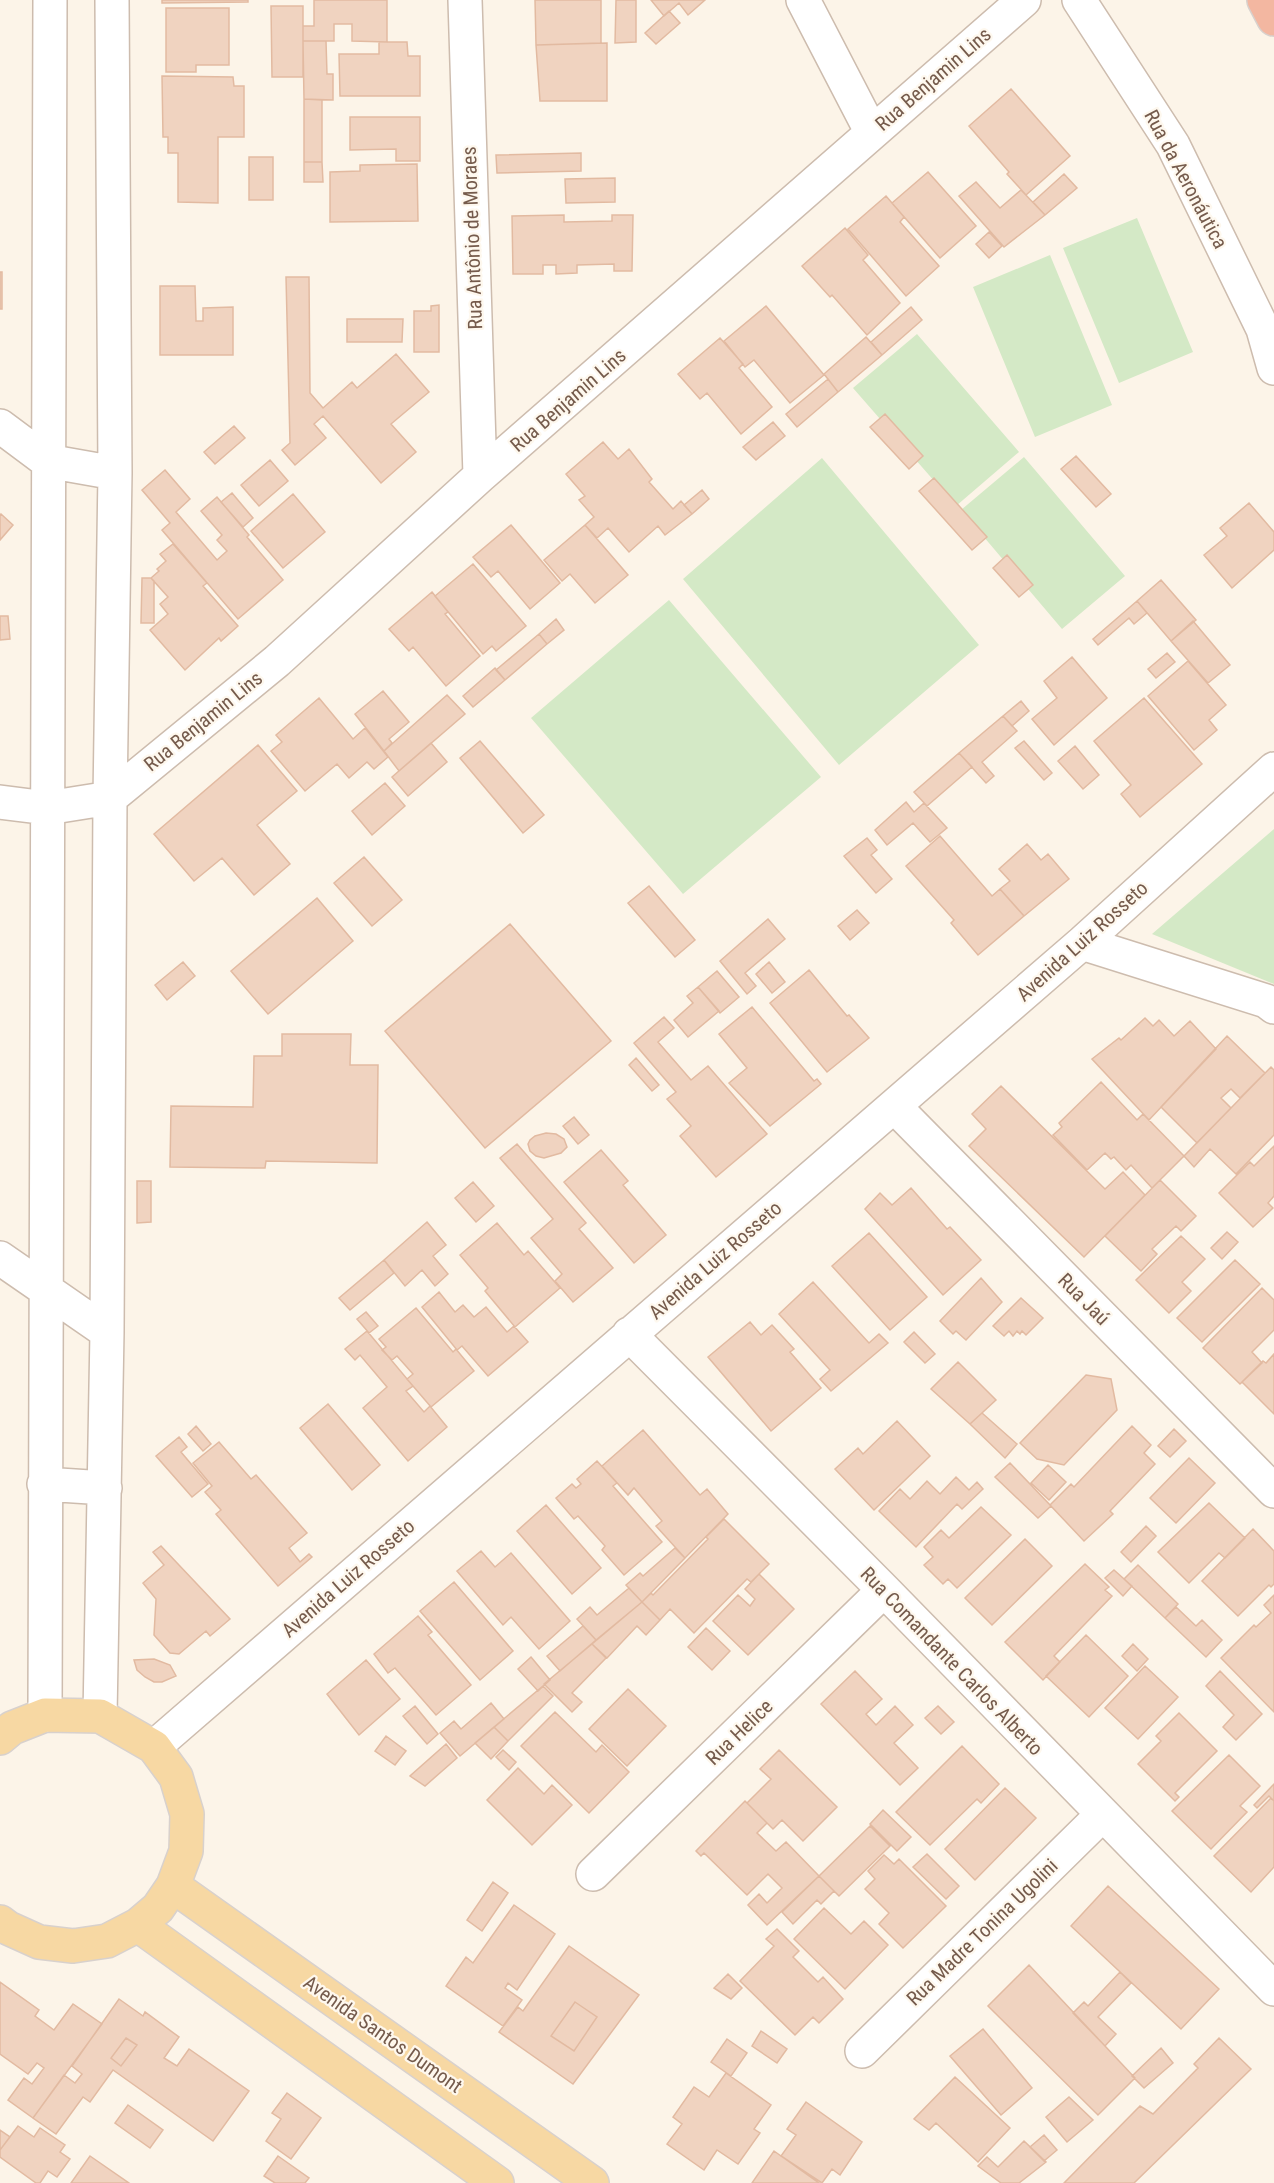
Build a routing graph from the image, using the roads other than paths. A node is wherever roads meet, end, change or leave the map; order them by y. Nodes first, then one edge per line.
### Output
1 (50, 0) edge
2 (112, 0) edge
3 (465, 0) edge
4 (803, 0) edge
5 (1024, 0) edge
6 (1079, 0) edge
7 (1264, 0) edge
8 (1274, 20) edge
9 (872, 133) junction
10 (1274, 368) edge
11 (0, 426) edge
12 (47, 461) junction
13 (115, 473) junction
14 (480, 476) junction
15 (1274, 769) edge
16 (110, 798) junction
17 (0, 802) edge
18 (47, 808) junction
19 (1082, 943) junction
20 (1274, 1006) edge
21 (894, 1106) junction
22 (0, 1258) edge
23 (46, 1291) junction
24 (107, 1332) junction
25 (629, 1334) junction
26 (44, 1484) junction
27 (105, 1488) junction
28 (1274, 1491) edge
29 (884, 1590) junction
30 (45, 1715) junction
31 (100, 1716) junction
32 (0, 1738) edge
33 (154, 1747) junction
34 (1103, 1814) junction
35 (593, 1874) dead end
36 (173, 1886) junction
37 (0, 1922) edge
38 (138, 1925) junction
39 (1274, 1989) edge
40 (862, 2051) dead end
41 (497, 2183) edge
42 (592, 2183) edge

1 - 12 street
2 - 13 street
3 - 14 street, Rua Antônio de Moraes
4 - 9 street
5 - 9 street, Rua Benjamin Lins
6 - 10 street, Rua da Aeronáutica
7 - 8 highway
9 - 14 street, Rua Benjamin Lins
11 - 12 street
12 - 13 street
12 - 18 street
13 - 16 street
14 - 16 street, Rua Benjamin Lins
15 - 19 street, Avenida Luiz Rosseto
16 - 18 street
16 - 24 street
17 - 18 street
18 - 23 street
19 - 20 street
19 - 21 street, Avenida Luiz Rosseto
21 - 25 street, Avenida Luiz Rosseto
21 - 28 street, Rua Jaú
22 - 23 street
23 - 24 street
23 - 26 street
24 - 27 street
25 - 29 street, Rua Comandante Carlos Alberto
25 - 33 street, Avenida Luiz Rosseto
26 - 27 street
26 - 30 street
27 - 31 street
29 - 34 street, Rua Comandante Carlos Alberto
29 - 35 street, Rua Helice
30 - 31 main road
30 - 32 main road
31 - 33 main road
33 - 36 main road
34 - 39 street, Rua Comandante Carlos Alberto
34 - 40 street, Rua Madre Tonina Ugolini
36 - 38 main road
36 - 42 main road, Avenida Santos Dumont
37 - 38 main road
38 - 41 main road

